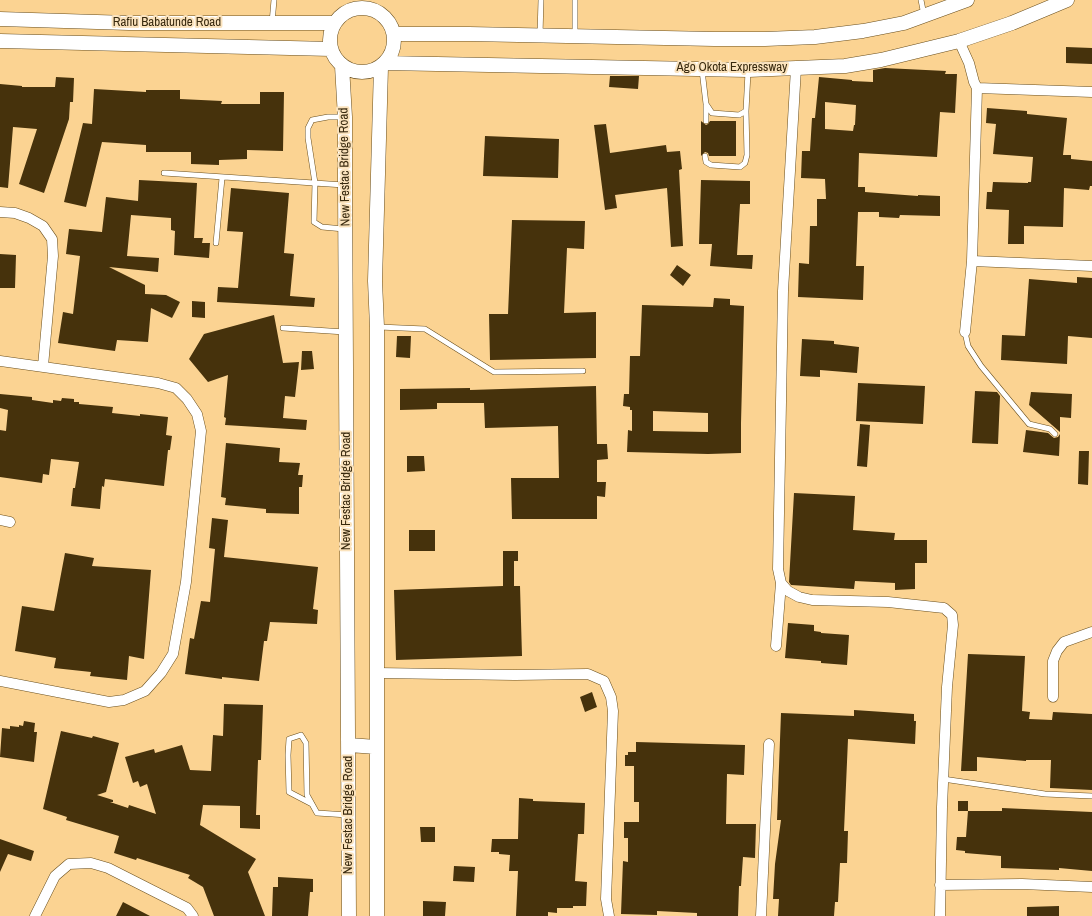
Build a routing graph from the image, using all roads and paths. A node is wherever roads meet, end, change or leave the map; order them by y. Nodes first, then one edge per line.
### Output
1 (274, 0) edge
2 (541, 0) edge
3 (575, 0) edge
4 (921, 0) edge
5 (966, 0) edge
6 (1067, 0) edge
7 (372, 4) edge
8 (341, 12) edge
9 (924, 16) junction
10 (0, 19) edge
11 (272, 23) junction
12 (394, 34) junction
13 (540, 36) junction
14 (575, 36) junction
15 (0, 41) edge
16 (959, 41) junction
17 (331, 49) junction
18 (383, 65) junction
19 (342, 66) junction
20 (796, 68) junction
21 (702, 69) junction
22 (748, 70) junction
23 (977, 88) junction
24 (1092, 92) edge
25 (706, 104) junction
26 (746, 111) junction
27 (344, 117) junction
28 (706, 121) dead end
29 (705, 156) dead end
30 (164, 173) dead end
31 (222, 178) junction
32 (315, 183) junction
33 (345, 185) junction
34 (0, 212) edge
35 (345, 229) junction
36 (216, 243) dead end
37 (972, 260) junction
38 (1092, 266) edge
39 (377, 326) junction
40 (283, 328) dead end
41 (346, 332) junction
42 (965, 332) joint
43 (0, 361) edge
44 (43, 366) junction
45 (583, 371) dead end
46 (1055, 434) dead end
47 (781, 583) junction
48 (1092, 632) edge
49 (776, 646) dead end
50 (377, 673) junction
51 (0, 681) edge
52 (1053, 697) dead end
53 (770, 744) dead end
54 (349, 746) junction
55 (376, 747) junction
56 (943, 779) junction
57 (1092, 796) edge
58 (312, 804) junction
59 (349, 815) junction
60 (940, 885) junction
61 (1092, 887) edge
62 (35, 916) edge
63 (193, 916) edge
64 (349, 916) edge
65 (377, 916) edge
66 (609, 916) edge
67 (761, 916) edge
68 (940, 916) edge

1 - 11 lane
2 - 13 lane
3 - 14 lane
4 - 9 lane
5 - 9 main road
6 - 16 main road, Ago Okota Expressway
7 - 8 main road
7 - 12 main road
8 - 11 main road, Rafiu Babatunde Road
8 - 17 main road
9 - 14 main road
10 - 11 main road, Rafiu Babatunde Road
12 - 13 main road
12 - 18 main road
13 - 14 main road
15 - 17 main road, Rafiu Babatunde Road
16 - 20 main road, Ago Okota Expressway
16 - 23 street
17 - 19 main road
18 - 19 main road
18 - 21 main road, Ago Okota Expressway
18 - 39 main road
19 - 27 main road, New Festac Bridge Road
20 - 22 main road, Ago Okota Expressway
20 - 47 street
21 - 22 main road, Ago Okota Expressway
21 - 25 lane
22 - 26 lane
23 - 24 street
23 - 37 street
25 - 26 lane
25 - 28 lane
26 - 29 lane
27 - 32 lane
27 - 33 main road, New Festac Bridge Road
30 - 31 lane
31 - 32 lane
31 - 36 lane
32 - 33 lane
32 - 35 lane
33 - 35 main road, New Festac Bridge Road
34 - 44 street
35 - 41 main road, New Festac Bridge Road
37 - 38 street
37 - 42 street
39 - 45 lane
39 - 50 main road
40 - 41 lane
41 - 54 main road, New Festac Bridge Road
42 - 46 lane
43 - 44 street
44 - 51 street
47 - 49 street
47 - 56 street
48 - 52 street
50 - 55 main road
50 - 66 street
53 - 67 street
54 - 55 main road
54 - 59 main road, New Festac Bridge Road
55 - 65 main road
56 - 57 lane
56 - 60 street
58 - 58 lane
58 - 59 lane
59 - 64 main road, New Festac Bridge Road
60 - 61 street
60 - 68 street
62 - 63 street

